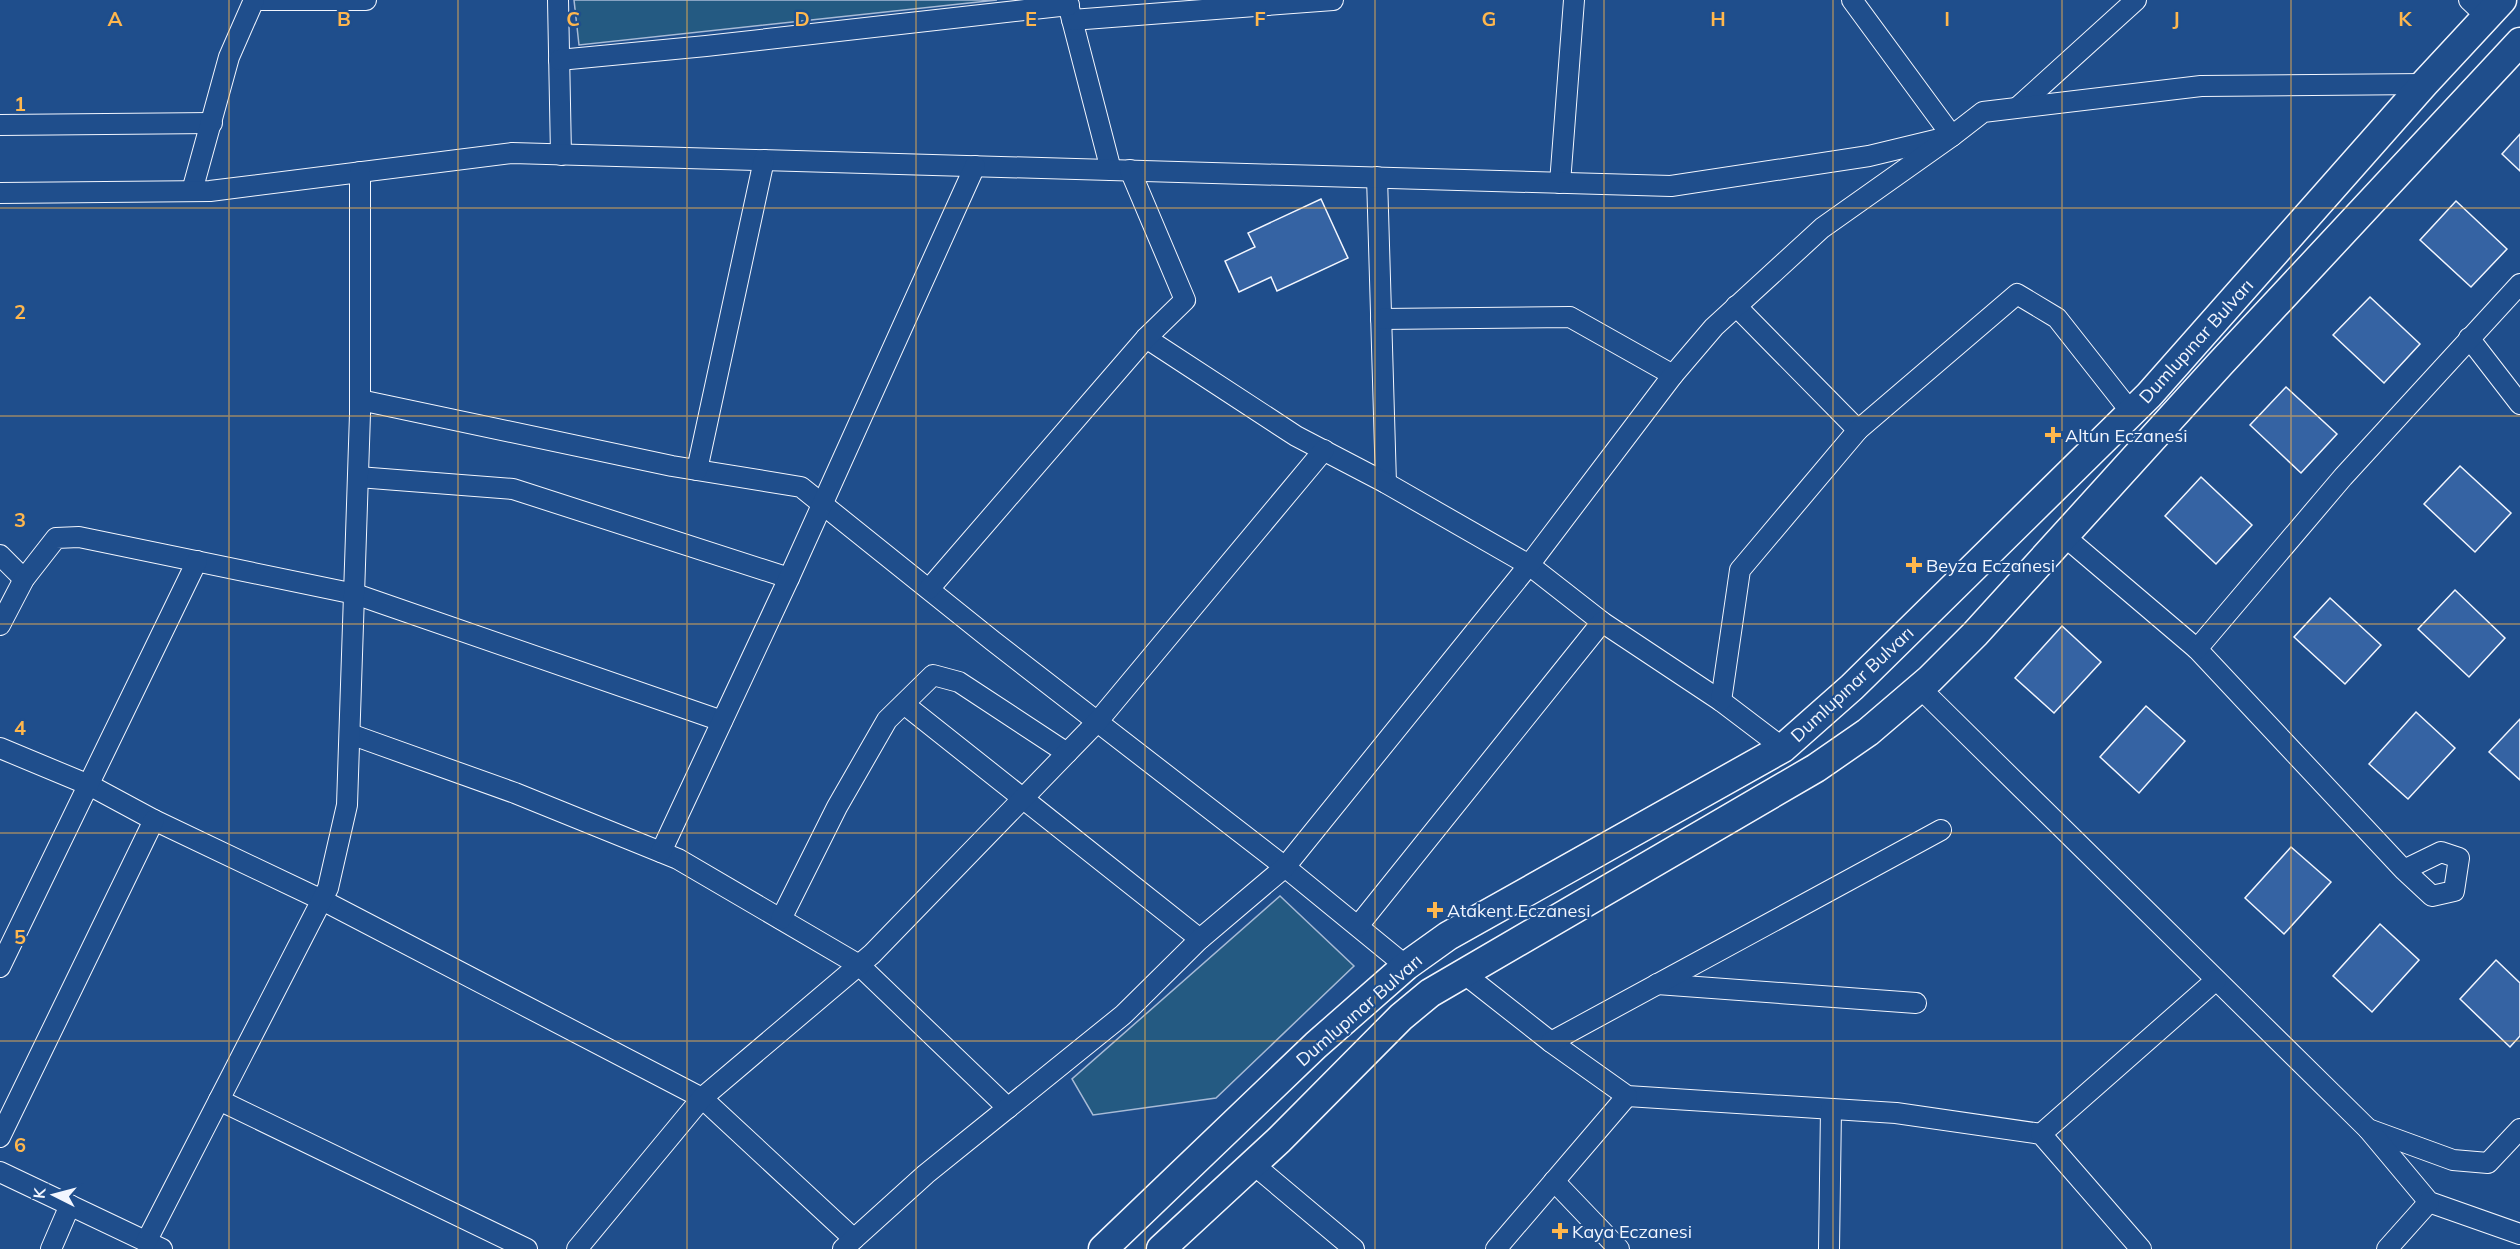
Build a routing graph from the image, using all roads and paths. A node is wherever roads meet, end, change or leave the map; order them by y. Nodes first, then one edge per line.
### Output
1 (254, 0) edge
2 (261, 0) edge
3 (366, 0) edge
4 (558, 0) edge
5 (1333, 0) edge
6 (1574, 0) edge
7 (1852, 0) edge
8 (2136, 0) edge
9 (2486, 5) edge
10 (1070, 9) edge
11 (2520, 42) edge
12 (559, 60) junction
13 (2424, 84) junction
14 (2018, 107) junction
15 (212, 123) junction
16 (0, 125) edge
17 (1952, 136) junction
18 (561, 155) junction
19 (764, 160) junction
20 (975, 165) junction
21 (1120, 170) junction
22 (360, 172) junction
23 (1377, 177) junction
24 (1560, 183) junction
25 (192, 191) junction
26 (0, 193) edge
27 (2520, 284) edge
28 (1736, 306) junction
29 (1381, 319) junction
30 (1146, 338) junction
31 (2469, 338) junction
32 (1673, 375) junction
33 (360, 400) junction
34 (2520, 404) edge
35 (2131, 412) junction
36 (1858, 430) junction
37 (1324, 450) junction
38 (697, 470) junction
39 (358, 477) junction
40 (1386, 483) junction
41 (823, 504) junction
42 (2064, 536) junction
43 (0, 555) edge
44 (197, 561) junction
45 (1529, 565) junction
46 (789, 578) junction
47 (24, 579) junction
48 (929, 589) junction
49 (355, 594) junction
50 (1602, 622) junction
51 (0, 625) edge
52 (2197, 649) junction
53 (1919, 687) junction
54 (1721, 701) junction
55 (904, 704) junction
56 (722, 721) junction
57 (1098, 721) junction
58 (350, 734) junction
59 (0, 748) edge
60 (1783, 748) junction
61 (1067, 753) junction
62 (89, 785) junction
63 (1024, 798) junction
64 (154, 820) junction
65 (1941, 830) dead end
66 (661, 852) junction
67 (1285, 867) junction
68 (2404, 870) dead end
69 (322, 900) junction
70 (781, 919) junction
71 (1358, 926) junction
72 (1200, 939) junction
73 (859, 965) junction
74 (1406, 966) junction
75 (0, 967) edge
76 (1462, 972) junction
77 (2216, 981) junction
78 (1657, 984) junction
79 (1916, 1003) dead end
80 (1551, 1042) junction
81 (1627, 1096) junction
82 (702, 1098) junction
83 (219, 1100) junction
84 (1008, 1108) junction
85 (1831, 1109) junction
86 (2368, 1129) junction
87 (2520, 1129) edge
88 (2041, 1134) junction
89 (0, 1137) edge
90 (1253, 1164) junction
91 (0, 1172) edge
92 (1554, 1181) junction
93 (2428, 1203) junction
94 (70, 1205) junction
95 (2520, 1234) edge
96 (848, 1244) edge
97 (154, 1245) edge
98 (2133, 1246) edge
99 (51, 1249) edge
100 (527, 1249) edge
101 (577, 1249) edge
102 (1103, 1249) edge
103 (1161, 1249) edge
104 (1354, 1249) edge
105 (1496, 1249) edge
106 (1619, 1249) edge
107 (1829, 1249) edge
108 (2388, 1249) edge

1 - 15 street
2 - 3 street
4 - 12 street
5 - 10 street
6 - 24 street
7 - 17 street
8 - 14 street
9 - 13 main road, Dumlupınar Bulvarı
10 - 12 street
10 - 21 street
11 - 42 main road, Dumlupınar Bulvarı
12 - 18 street
13 - 14 street
13 - 35 main road, Dumlupınar Bulvarı
14 - 17 street
15 - 16 street
15 - 25 street
17 - 24 street
17 - 28 street
18 - 19 street
18 - 22 street
19 - 20 street
19 - 38 street
20 - 21 street
20 - 41 street
21 - 23 street
21 - 30 street
22 - 25 street
22 - 33 street
23 - 24 street
23 - 29 street
25 - 26 street
27 - 31 street
28 - 32 street
28 - 36 street
29 - 32 street
29 - 40 street
30 - 37 street
30 - 48 street
31 - 34 street
31 - 52 street
32 - 45 street
33 - 38 street
33 - 39 street
35 - 36 street
35 - 60 main road, Dumlupınar Bulvarı
36 - 54 street
37 - 40 street
37 - 57 street
38 - 41 street
39 - 46 street
39 - 49 street
40 - 45 street
41 - 46 street
41 - 48 street
42 - 52 street
42 - 53 main road, Dumlupınar Bulvarı
43 - 47 street
44 - 47 street
44 - 49 street
44 - 62 street
45 - 50 street
45 - 67 street
46 - 56 street
47 - 51 street
48 - 57 street
49 - 56 street
49 - 58 street
50 - 54 street
50 - 71 street
52 - 68 street
53 - 76 main road, Dumlupınar Bulvarı
53 - 77 street
54 - 60 street
55 - 61 street
55 - 63 street
55 - 70 street
56 - 66 street
57 - 61 street
57 - 67 street
58 - 66 street
58 - 69 street
59 - 62 street
60 - 74 main road, Dumlupınar Bulvarı
61 - 63 street
62 - 64 street
62 - 75 street
63 - 72 street
63 - 73 street
64 - 69 street
64 - 89 street
65 - 78 street
66 - 70 street
67 - 71 street
67 - 72 street
69 - 82 street
69 - 83 street
70 - 73 street
71 - 74 street
72 - 84 street
73 - 82 street
73 - 84 street
74 - 102 main road, Dumlupınar Bulvarı
76 - 80 street
76 - 90 main road, Dumlupınar Bulvarı
77 - 86 street
77 - 88 street
78 - 79 street
78 - 80 street
80 - 81 street
81 - 85 street
81 - 92 street
82 - 96 street
82 - 101 street
83 - 97 street
83 - 100 street
84 - 96 street
85 - 88 street
85 - 107 street
86 - 87 street
86 - 93 street
88 - 98 street
90 - 103 main road, Dumlupınar Bulvarı
90 - 104 street
91 - 94 street
92 - 105 street
92 - 106 street
93 - 95 street
93 - 108 street
94 - 97 street
94 - 99 street

